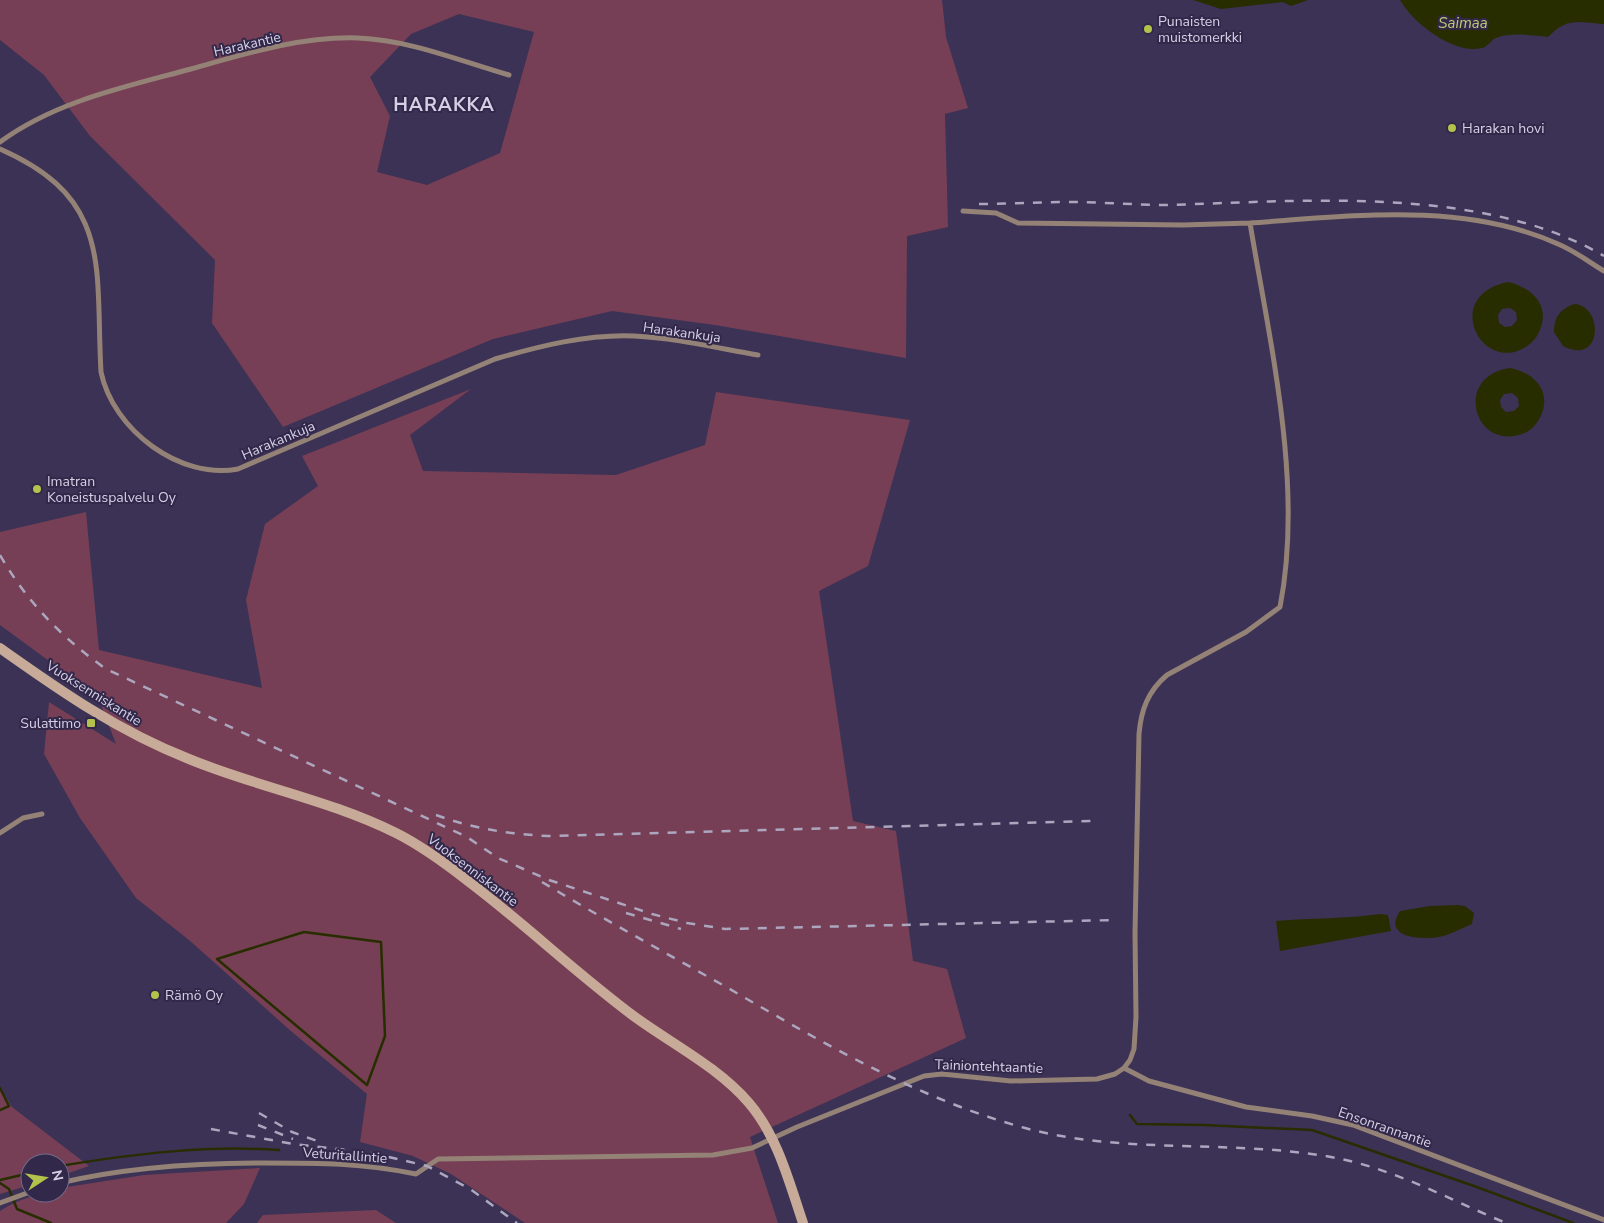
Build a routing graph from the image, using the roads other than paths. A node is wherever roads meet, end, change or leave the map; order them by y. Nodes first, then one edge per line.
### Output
1 (509, 75) dead end
2 (0, 142) edge
3 (0, 149) edge
4 (963, 212) dead end
5 (1250, 223) junction
6 (1604, 271) edge
7 (758, 355) dead end
8 (0, 648) edge
9 (42, 814) dead end
10 (0, 833) edge
11 (1124, 1068) junction
12 (773, 1139) junction
13 (70, 1181) edge
14 (20, 1196) edge
15 (0, 1203) edge
16 (1604, 1220) edge
17 (803, 1223) edge

1 - 2 street, Harakantie
3 - 7 street, Harakankuja
4 - 5 street
5 - 6 street
5 - 11 street
8 - 12 street, Vuoksenniskantie
9 - 10 street
11 - 12 street, Tainiontehtaantie
11 - 16 street, Ensonrannantie
12 - 13 street, Veturitallintie
12 - 17 street, Vuoksenniskantie
14 - 15 street

